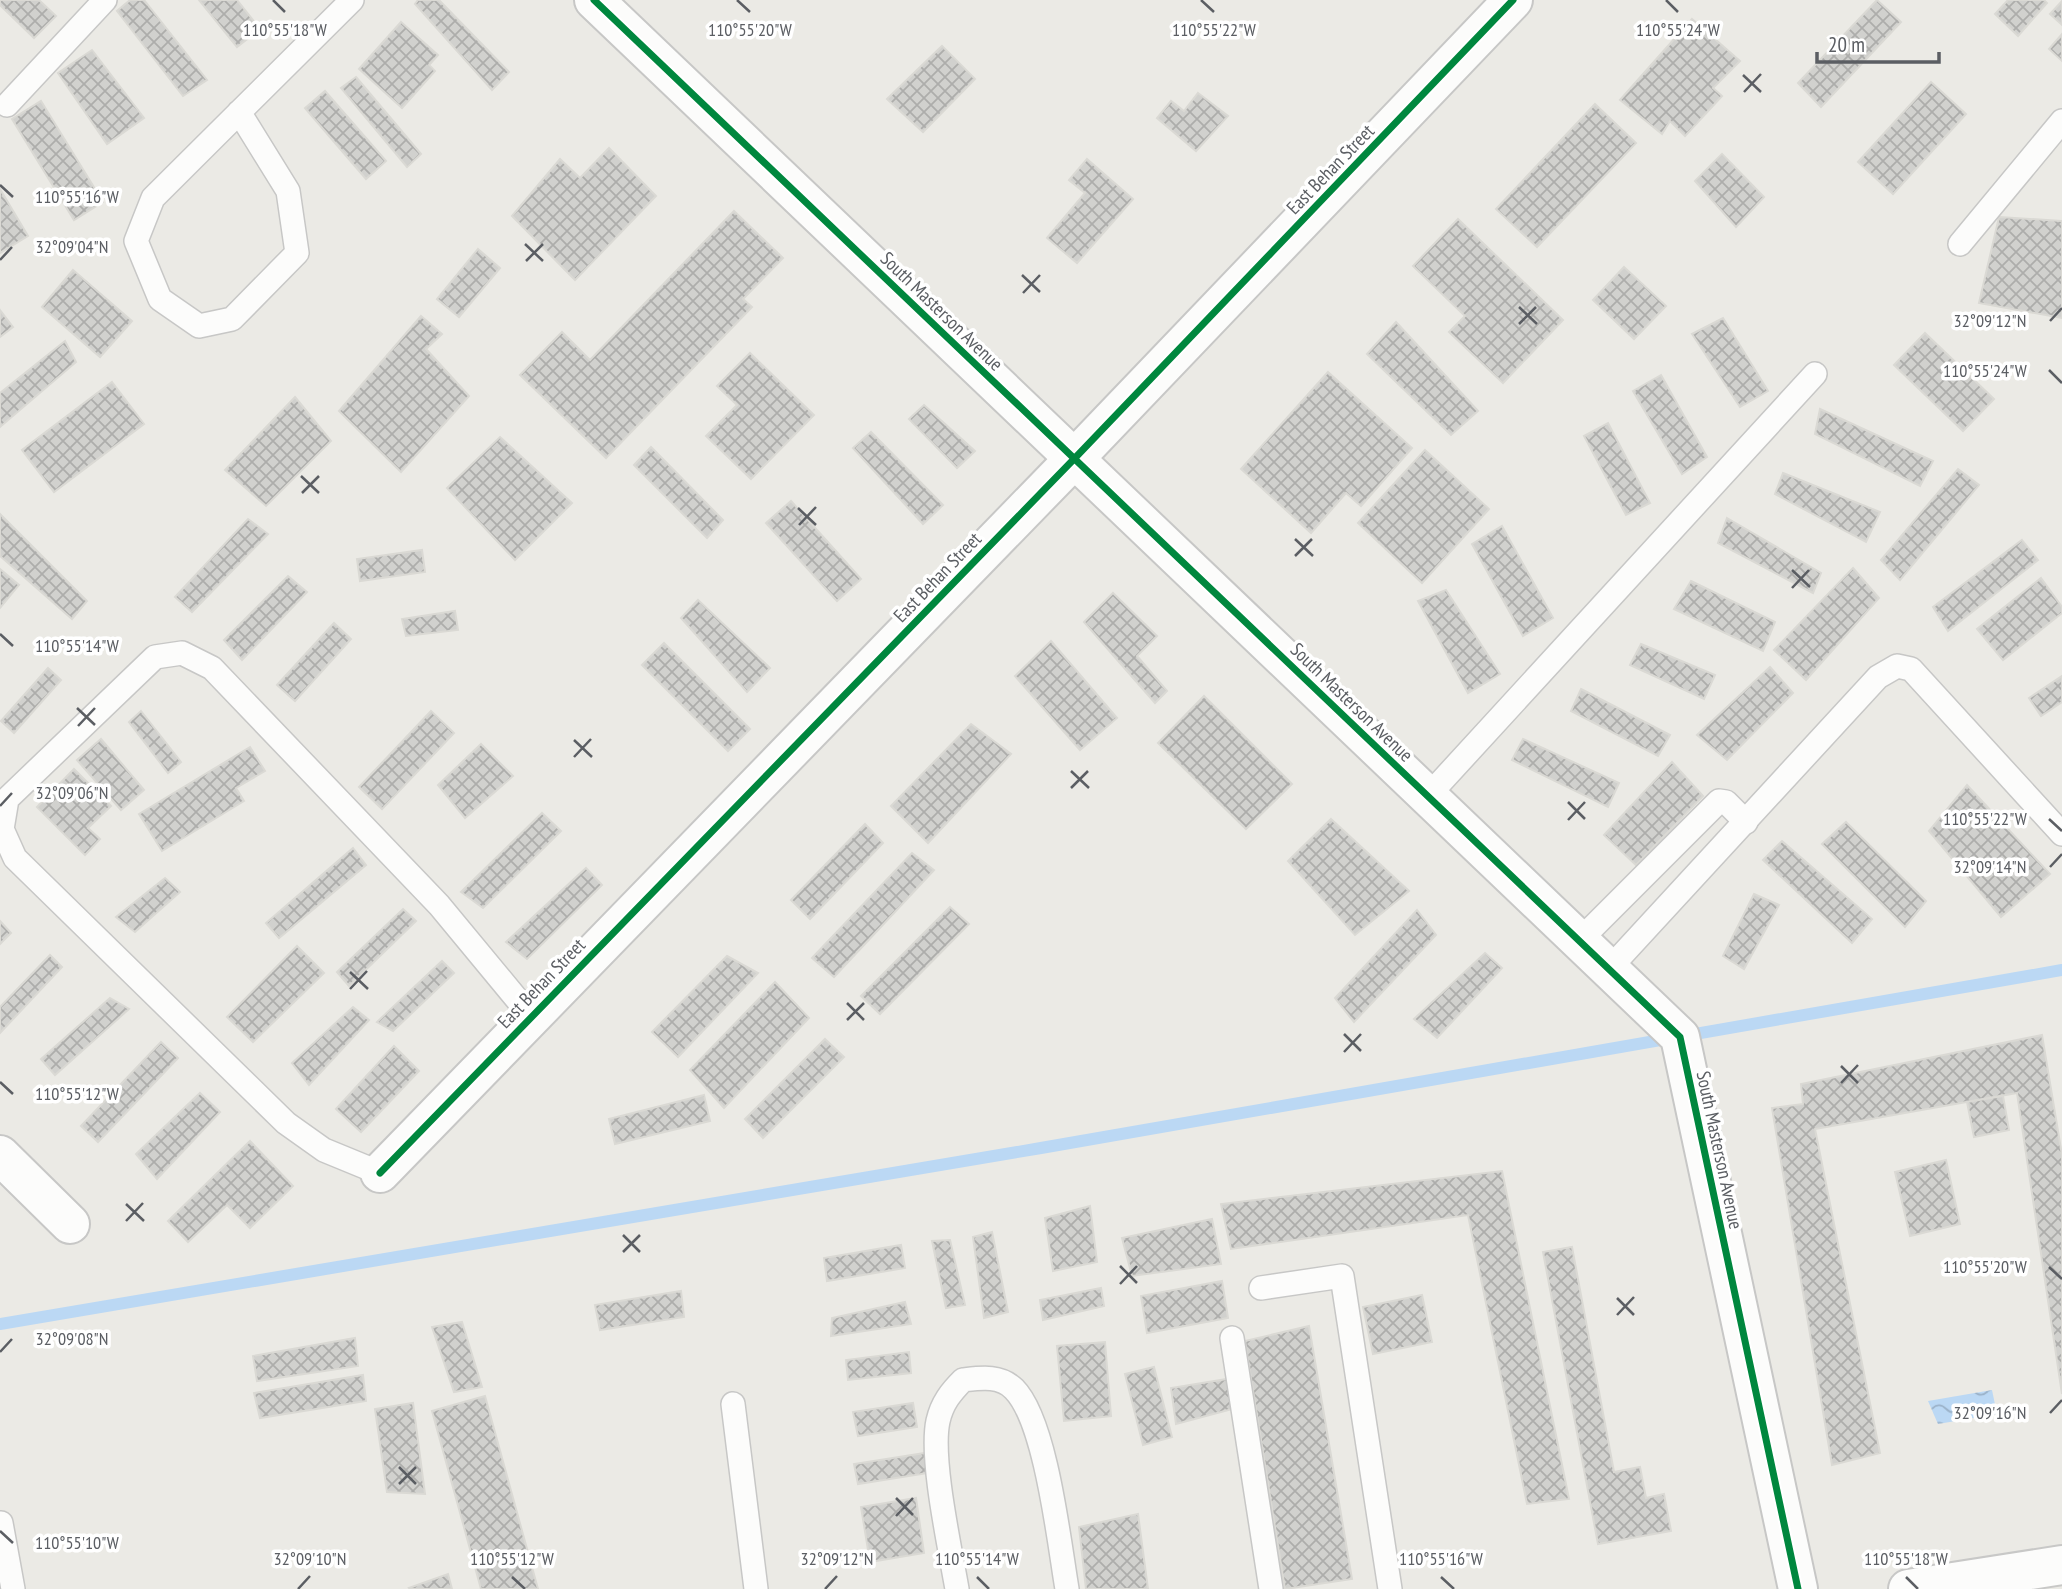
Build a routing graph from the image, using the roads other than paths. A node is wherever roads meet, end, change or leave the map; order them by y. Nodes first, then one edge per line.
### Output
1 (105, 0) edge
2 (352, 0) edge
3 (594, 0) edge
4 (1513, 0) edge
5 (7, 105) dead end
6 (239, 112) junction
7 (2062, 121) edge
8 (1960, 244) dead end
9 (1815, 374) dead end
10 (1074, 459) junction
11 (1428, 796) junction
12 (1746, 822) junction
13 (2062, 834) edge
14 (1579, 941) junction
15 (1609, 969) junction
16 (530, 1016) junction
17 (0, 1155) edge
18 (380, 1173) joint
19 (71, 1224) dead end
20 (1261, 1288) dead end
21 (1232, 1338) dead end
22 (733, 1404) dead end
23 (1, 1523) edge
24 (2062, 1565) edge
25 (13, 1589) edge
26 (756, 1589) edge
27 (957, 1589) edge
28 (1067, 1589) edge
29 (1271, 1589) edge
30 (1390, 1589) edge
31 (1798, 1589) edge
32 (1908, 1589) edge

1 - 5 lane
2 - 6 lane
3 - 10 street, South Masterson Avenue
4 - 10 street, East Behan Street
6 - 6 lane
7 - 8 lane
9 - 11 lane
10 - 11 street, South Masterson Avenue
10 - 16 street, East Behan Street
11 - 14 street, South Masterson Avenue
12 - 13 lane
12 - 14 lane
12 - 15 lane
14 - 15 street, South Masterson Avenue
15 - 31 street, South Masterson Avenue
16 - 18 street, East Behan Street
16 - 18 lane
17 - 19 street
20 - 30 lane
21 - 29 lane
22 - 26 lane
23 - 25 lane
24 - 32 street
27 - 28 lane

